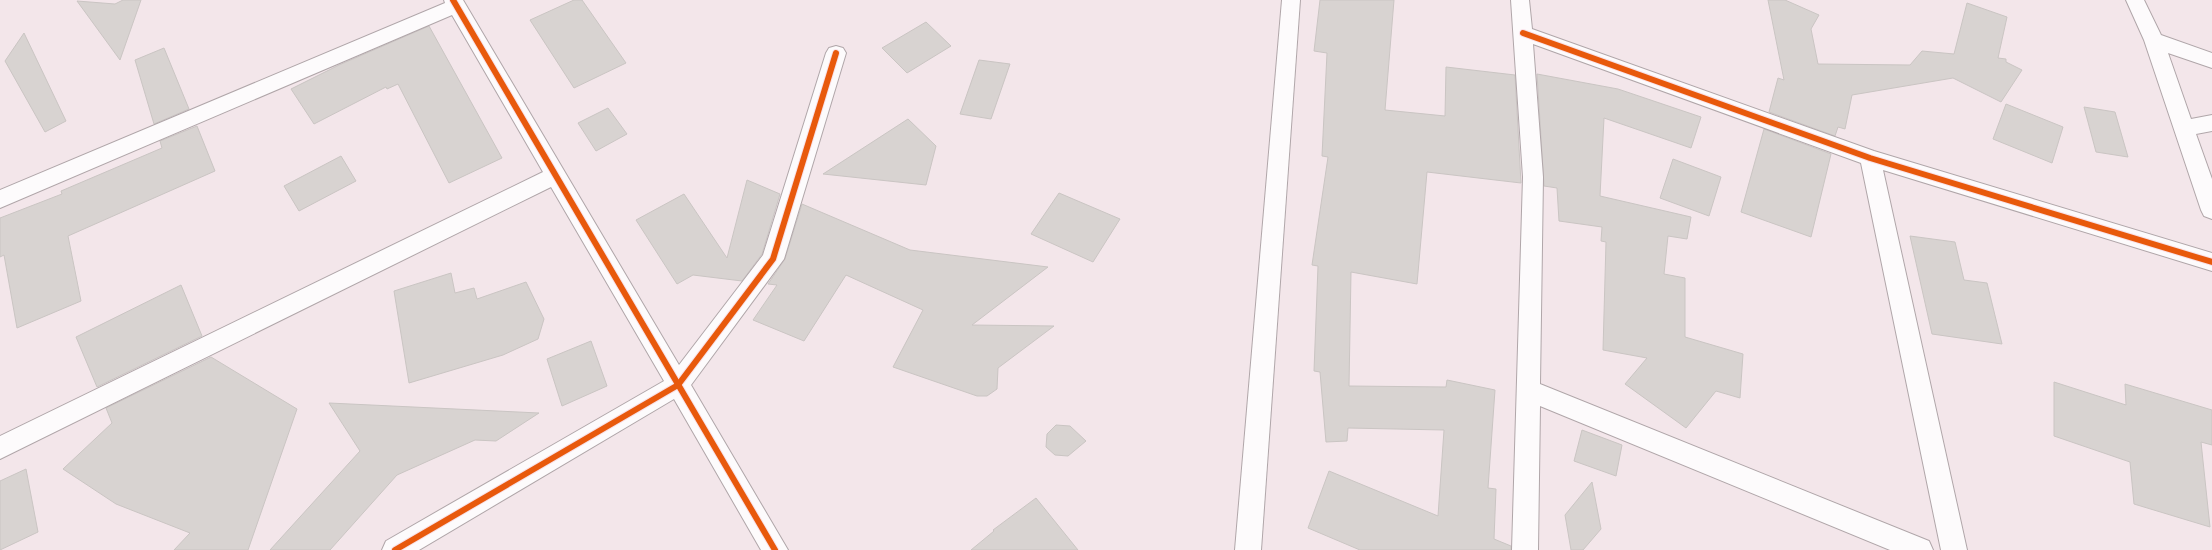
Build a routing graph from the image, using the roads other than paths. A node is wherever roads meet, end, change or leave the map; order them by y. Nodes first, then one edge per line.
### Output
1 (1291, 0) edge
2 (1520, 0) edge
3 (2135, 0) edge
4 (455, 3) edge
5 (1523, 33) junction
6 (2154, 40) junction
7 (836, 53) dead end
8 (2212, 61) edge
9 (2212, 123) edge
10 (2184, 128) junction
11 (1870, 158) junction
12 (556, 174) junction
13 (0, 199) edge
14 (2212, 210) edge
15 (2212, 262) edge
16 (678, 385) junction
17 (1528, 390) junction
18 (0, 448) edge
19 (395, 550) edge
20 (775, 550) edge
21 (1248, 550) edge
22 (1525, 550) edge
23 (1920, 550) edge
24 (1954, 550) edge

1 - 21 street
2 - 5 street
3 - 6 street
4 - 12 street
4 - 13 street
5 - 11 street
5 - 17 street
6 - 8 street
6 - 10 street
7 - 16 street
9 - 10 street
10 - 14 street
11 - 15 street
11 - 24 street
12 - 16 street
12 - 18 street
16 - 19 street
16 - 20 street
17 - 22 street
17 - 23 street

